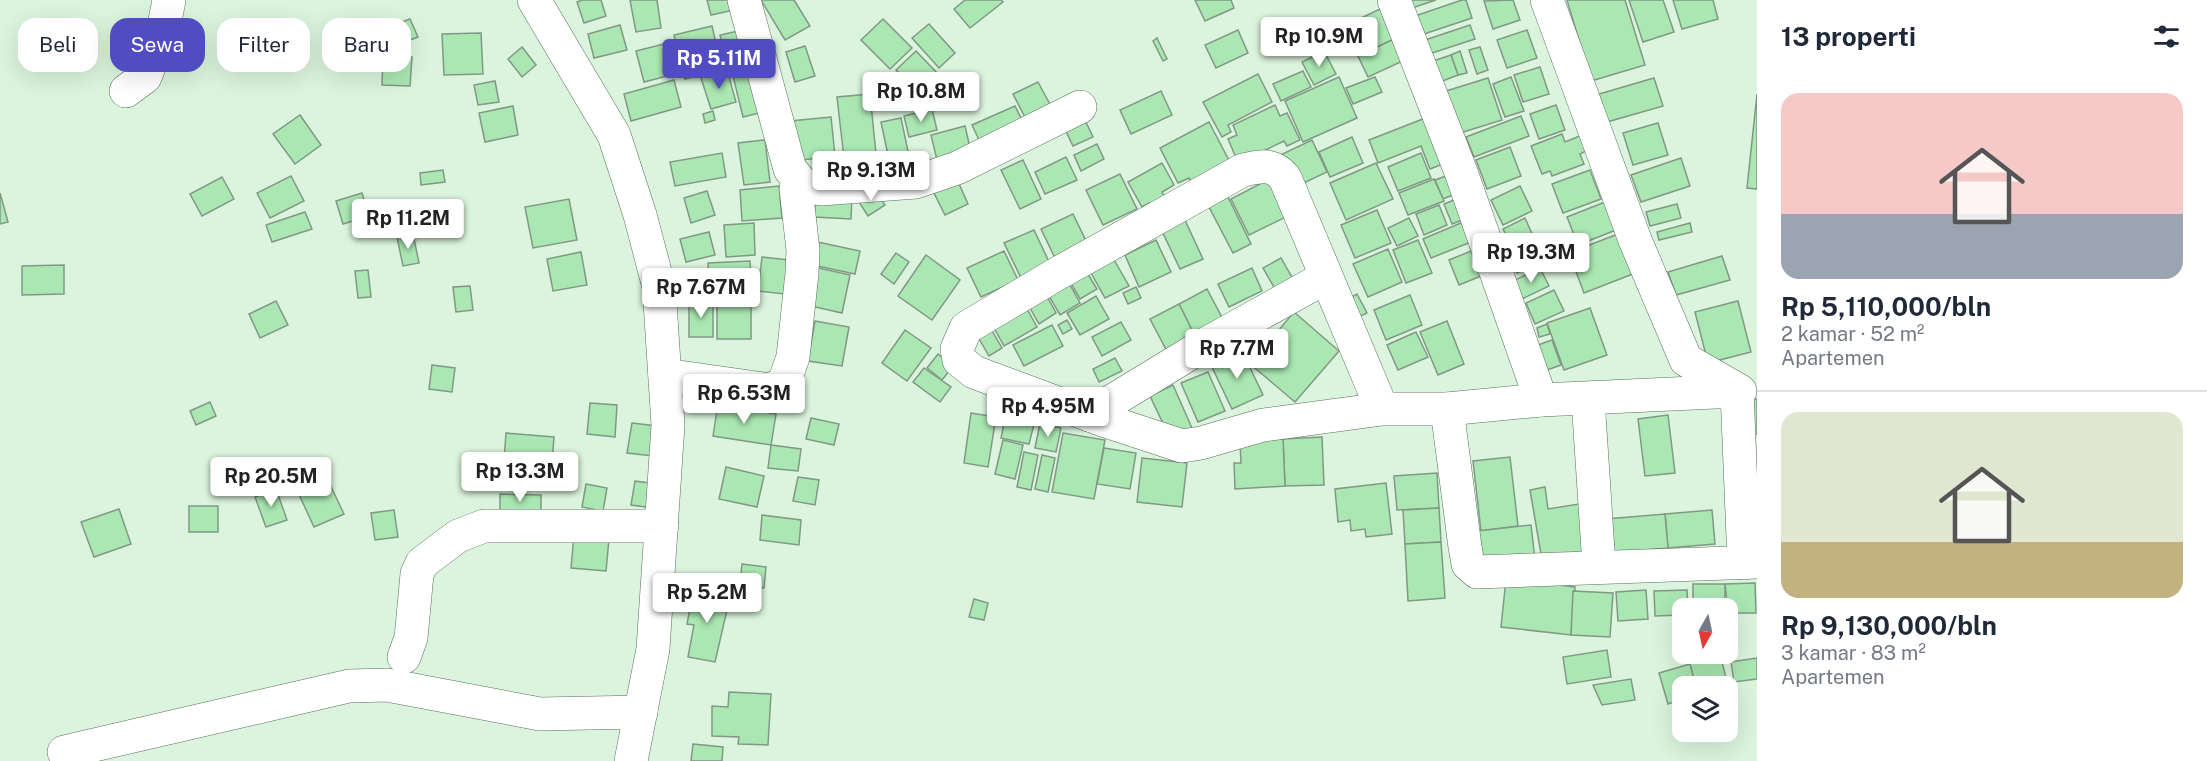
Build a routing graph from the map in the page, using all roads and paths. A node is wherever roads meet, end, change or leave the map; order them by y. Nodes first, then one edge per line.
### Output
1 (170, 0) edge
2 (534, 0) edge
3 (744, 0) edge
4 (1394, 0) edge
5 (1547, 0) edge
6 (126, 91) dead end
7 (1080, 107) dead end
8 (798, 181) junction
9 (1326, 277) junction
10 (665, 375) junction
11 (1747, 391) edge
12 (1588, 399) junction
13 (1541, 400) junction
14 (1382, 409) junction
15 (1447, 409) junction
16 (1089, 415) junction
17 (662, 526) junction
18 (1750, 562) edge
19 (1599, 566) junction
20 (404, 657) dead end
21 (641, 712) junction
22 (64, 752) dead end
23 (631, 761) edge

1 - 6 street
2 - 10 street
3 - 8 street
4 - 13 street
5 - 11 street
7 - 8 street
8 - 10 street
9 - 14 street
9 - 16 street
9 - 16 street
10 - 17 street
11 - 12 street
11 - 18 street
12 - 13 street
12 - 19 street
13 - 15 street
14 - 15 street
14 - 16 street
15 - 19 street
17 - 20 street
17 - 21 street
18 - 19 street
21 - 22 street
21 - 23 street

